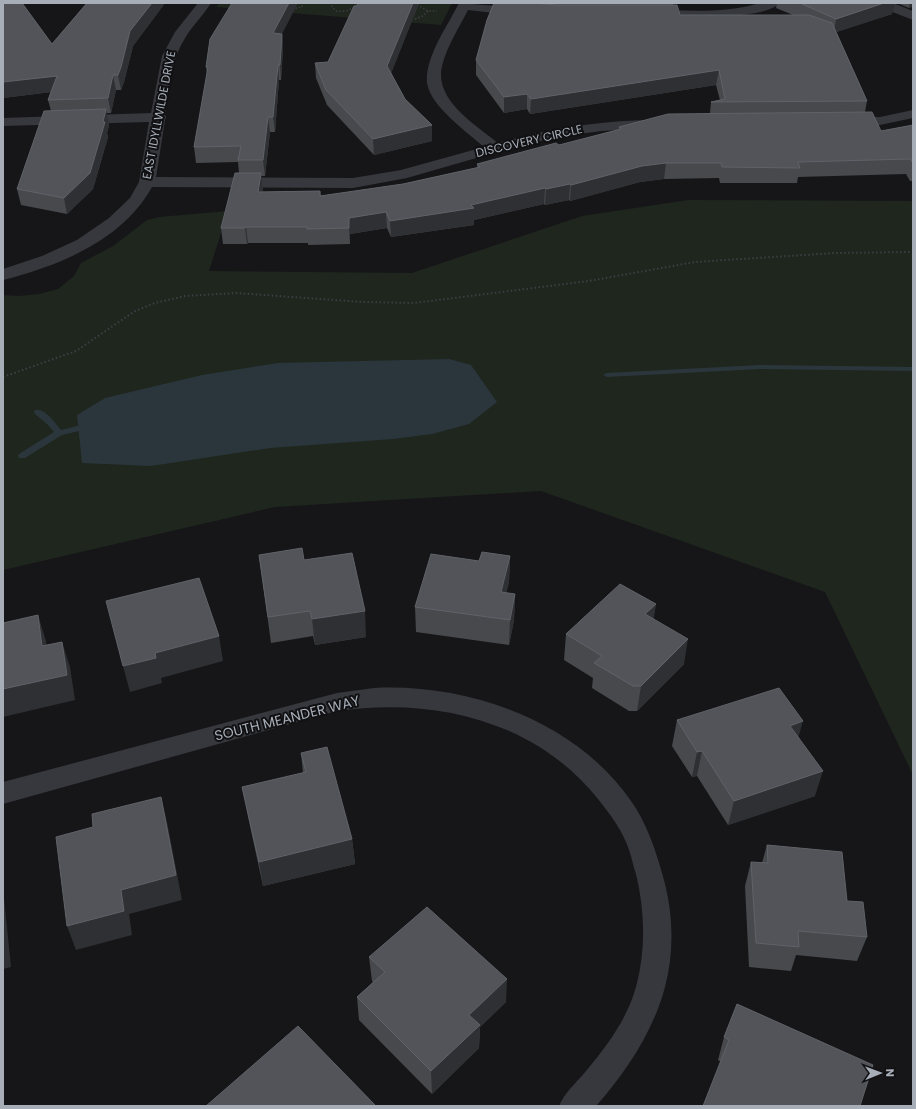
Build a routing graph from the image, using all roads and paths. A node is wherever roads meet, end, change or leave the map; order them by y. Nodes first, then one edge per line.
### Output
1 (205, 3) edge
2 (303, 3) edge
3 (330, 3) edge
4 (358, 3) edge
5 (414, 3) edge
6 (774, 3) edge
7 (882, 3) edge
8 (464, 5) edge
9 (287, 7) edge
10 (534, 13) edge
11 (634, 14) edge
12 (913, 16) edge
13 (415, 19) dead end
14 (913, 114) edge
15 (158, 117) junction
16 (3, 122) edge
17 (834, 122) edge
18 (671, 124) edge
19 (495, 148) junction
20 (148, 182) junction
21 (913, 252) edge
22 (3, 275) edge
23 (3, 376) edge
24 (3, 793) edge
25 (575, 1106) edge

1 - 15 street, EAST IDYLLWILDE DRIVE
2 - 9 path
3 - 4 path
5 - 13 path
6 - 11 street
7 - 12 street
8 - 10 street
8 - 19 street
14 - 17 street
15 - 16 street
15 - 20 street, EAST IDYLLWILDE DRIVE
18 - 19 street, DISCOVERY CIRCLE
19 - 20 street, DISCOVERY CIRCLE
20 - 22 street, EAST IDYLLWILDE DRIVE
21 - 23 path
24 - 25 street, SOUTH MEANDER WAY

